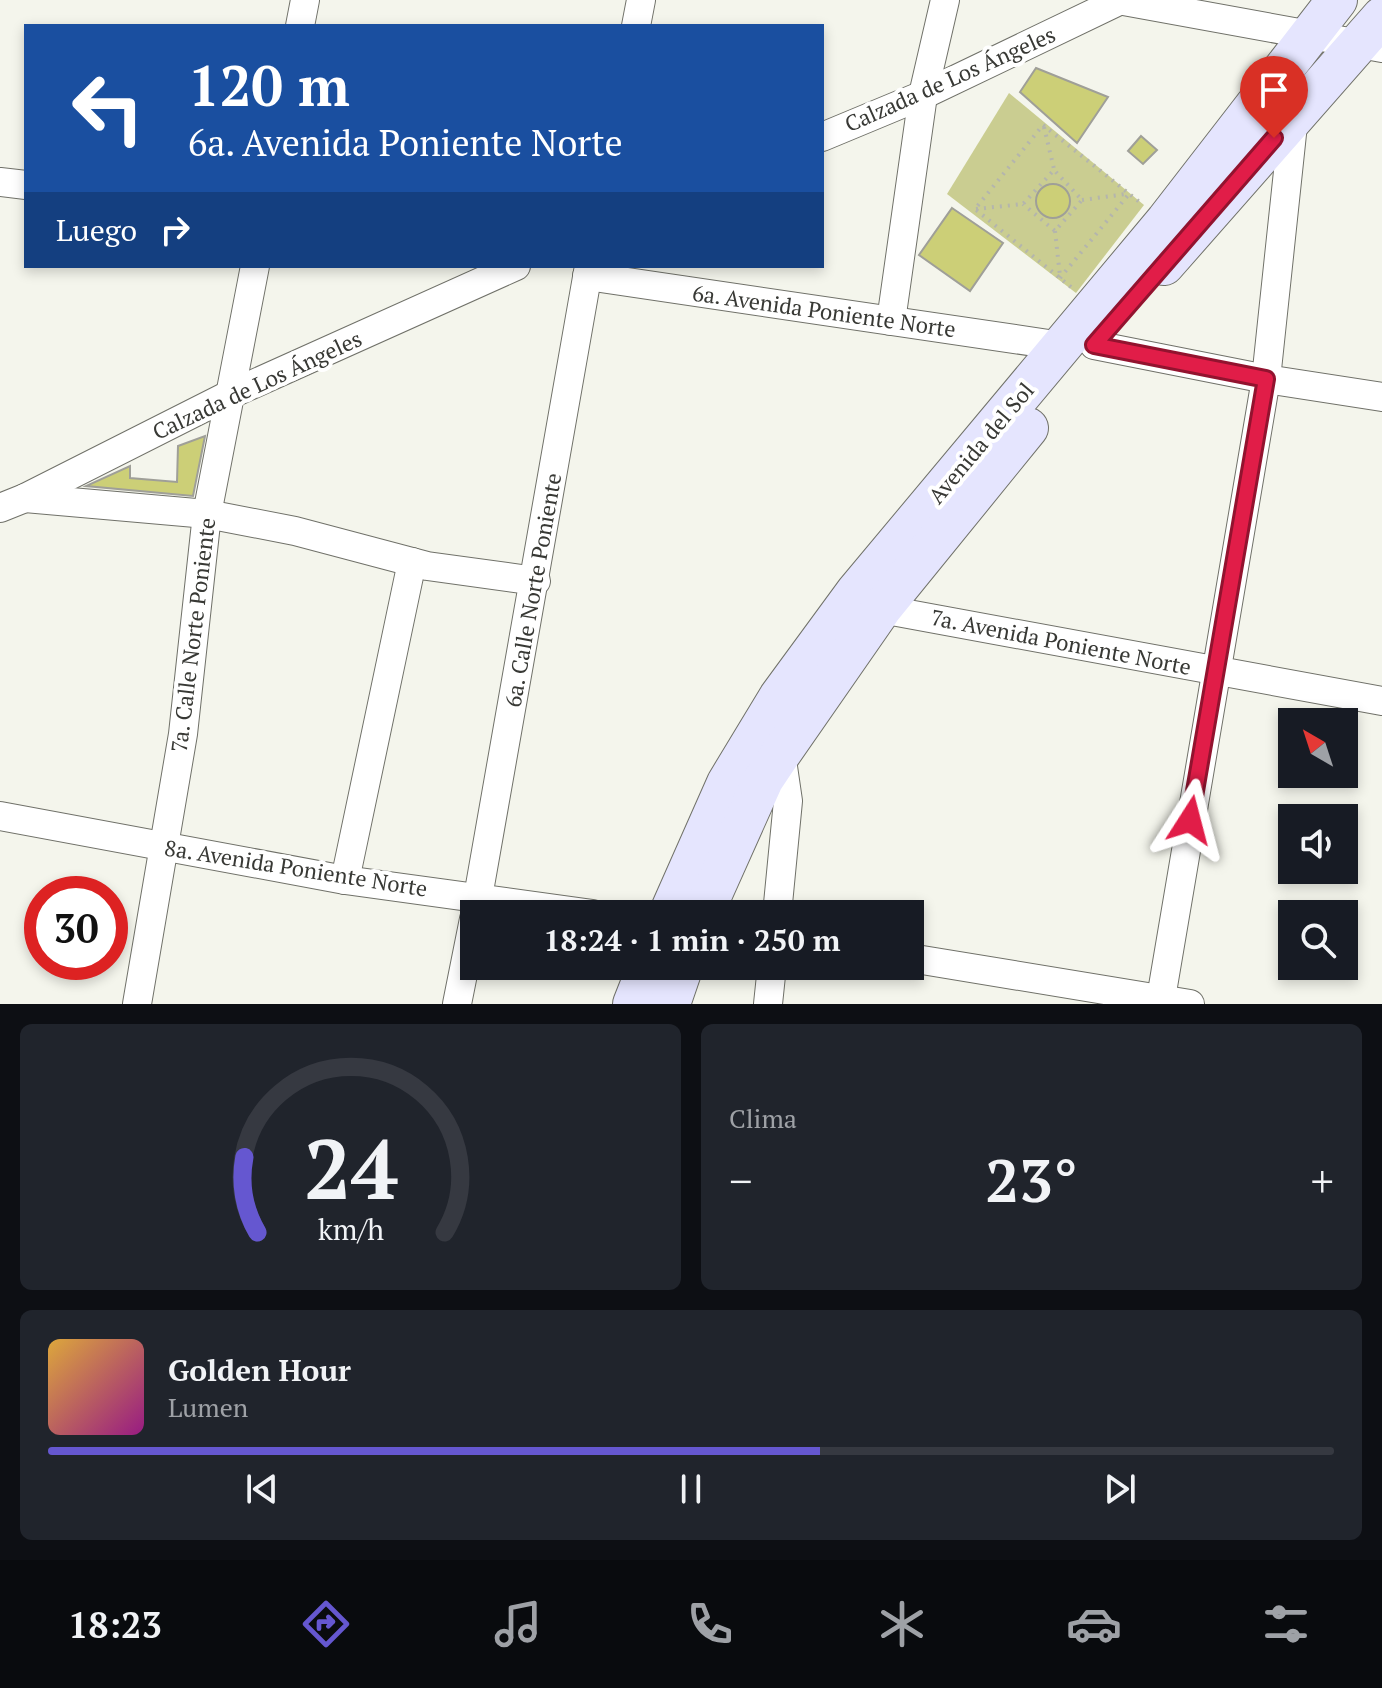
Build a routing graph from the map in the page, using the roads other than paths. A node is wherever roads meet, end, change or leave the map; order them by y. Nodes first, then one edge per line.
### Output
1 (305, 0) edge
2 (641, 0) edge
3 (945, 0) edge
4 (1120, 0) edge
5 (1337, 0) edge
6 (300, 24) edge
7 (636, 24) edge
8 (1373, 36) edge
9 (1310, 37) junction
10 (923, 95) junction
11 (1294, 115) junction
12 (824, 136) edge
13 (0, 182) edge
14 (24, 185) edge
15 (255, 268) edge
16 (512, 268) edge
17 (588, 271) edge
18 (891, 321) junction
19 (1083, 332) junction
20 (1266, 379) junction
21 (229, 395) junction
22 (1382, 397) edge
23 (13, 503) edge
24 (207, 514) junction
25 (412, 562) junction
26 (536, 581) junction
27 (881, 609) junction
28 (1214, 671) junction
29 (1382, 701) edge
30 (781, 753) junction
31 (0, 816) edge
32 (166, 848) junction
33 (345, 880) junction
34 (478, 900) edge
35 (675, 900) edge
36 (709, 900) edge
37 (778, 900) edge
38 (460, 906) edge
39 (924, 960) edge
40 (462, 980) edge
41 (642, 980) edge
42 (678, 980) edge
43 (771, 980) edge
44 (1161, 1002) edge
45 (137, 1004) edge
46 (457, 1004) edge
47 (633, 1004) edge
48 (670, 1004) edge
49 (768, 1004) edge
50 (1190, 1004) edge

1 - 6 street
2 - 7 street
3 - 10 street
4 - 9 street
4 - 10 street, Calzada de Los Ángeles
5 - 9 main road, Avenida del Sol
8 - 9 street
8 - 11 main road, Avenida del Sol
9 - 19 main road, Avenida del Sol
10 - 12 street, Calzada de Los Ángeles
10 - 18 street
11 - 19 main road, Avenida del Sol
11 - 20 street
13 - 14 street
15 - 21 street, 7a. Calle Norte Poniente
16 - 21 street, Calzada de Los Ángeles
17 - 18 street, 6a. Avenida Poniente Norte
17 - 26 street, 6a. Calle Norte Poniente
18 - 19 street, 6a. Avenida Poniente Norte
19 - 20 street, 6a. Avenida Poniente Norte
19 - 27 main road, Avenida del Sol
19 - 35 main road, Avenida del Sol
20 - 22 street, 6a. Avenida Poniente Norte
20 - 28 street
21 - 23 street, Calzada de Los Ángeles
21 - 24 street, 7a. Calle Norte Poniente
23 - 24 street
24 - 25 street
24 - 32 street, 7a. Calle Norte Poniente
25 - 26 street
25 - 33 street
26 - 34 street, 6a. Calle Norte Poniente
27 - 28 street, 7a. Avenida Poniente Norte
27 - 30 main road, Avenida del Sol
28 - 29 street, 7a. Avenida Poniente Norte
28 - 44 street
30 - 36 main road, Avenida del Sol
30 - 37 street
31 - 32 street, 8a. Avenida Poniente Norte
32 - 33 street, 8a. Avenida Poniente Norte
32 - 45 street, 7a. Calle Norte Poniente
33 - 38 street, 8a. Avenida Poniente Norte
39 - 44 street
40 - 46 street, 6a. Calle Norte Poniente
41 - 47 main road
42 - 48 main road
43 - 49 street
44 - 50 street

